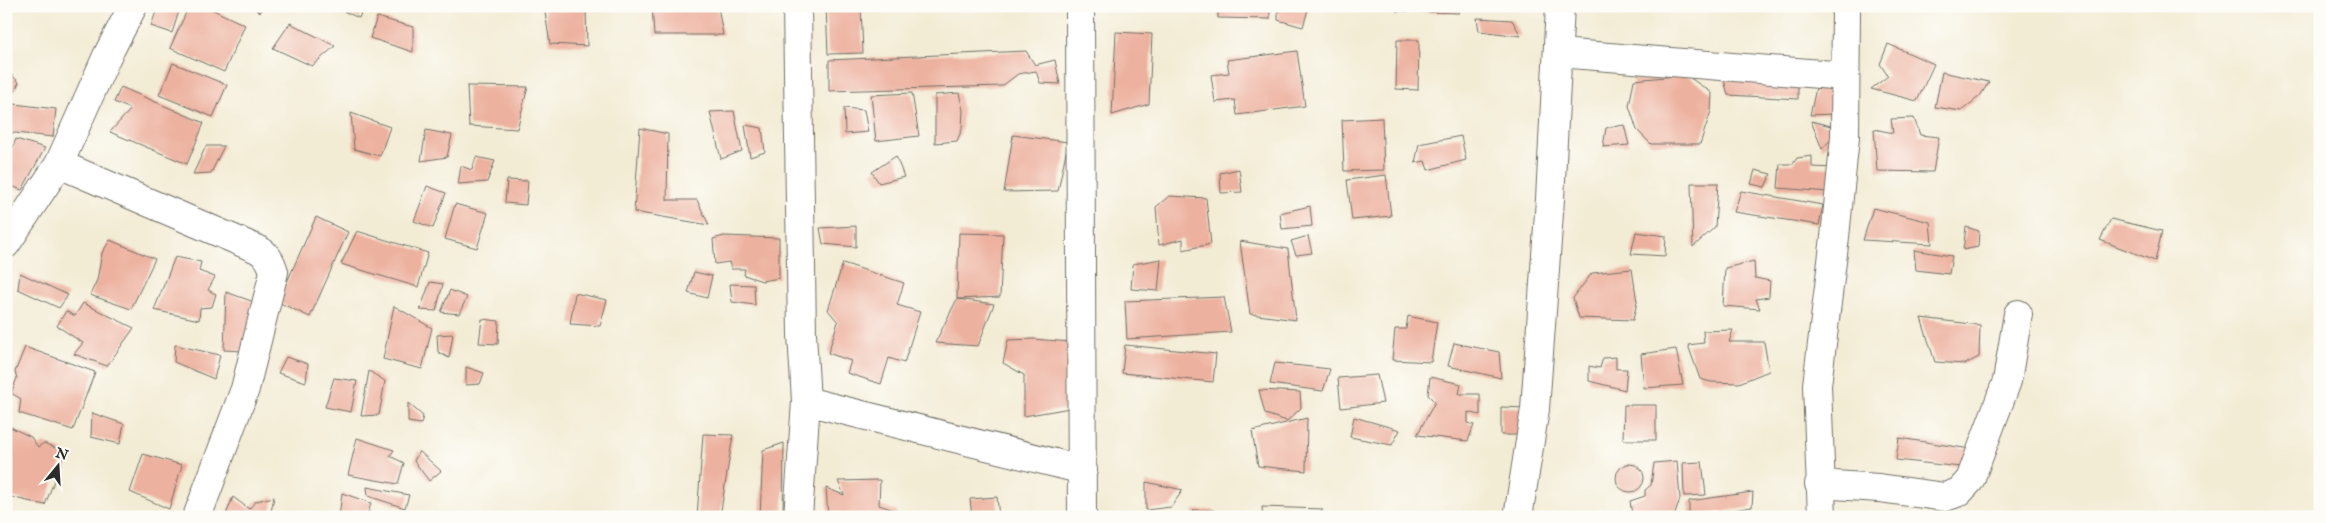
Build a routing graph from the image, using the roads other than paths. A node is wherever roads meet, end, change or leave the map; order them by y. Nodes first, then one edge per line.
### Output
1 (133, 6) edge
2 (797, 6) edge
3 (1080, 6) edge
4 (1560, 6) edge
5 (1846, 6) edge
6 (1559, 53) junction
7 (1845, 76) junction
8 (59, 164) junction
9 (6, 244) edge
10 (2018, 314) dead end
11 (806, 401) junction
12 (1083, 470) junction
13 (1819, 484) junction
14 (197, 517) edge
15 (798, 517) edge
16 (1082, 517) edge
17 (1518, 517) edge
18 (1822, 517) edge

1 - 8 street
2 - 11 street
3 - 12 street
4 - 6 street
5 - 7 street
6 - 7 street
6 - 17 street
7 - 13 street
8 - 9 street
8 - 14 street
10 - 13 street
11 - 12 street
11 - 15 street
12 - 16 street
13 - 18 street

